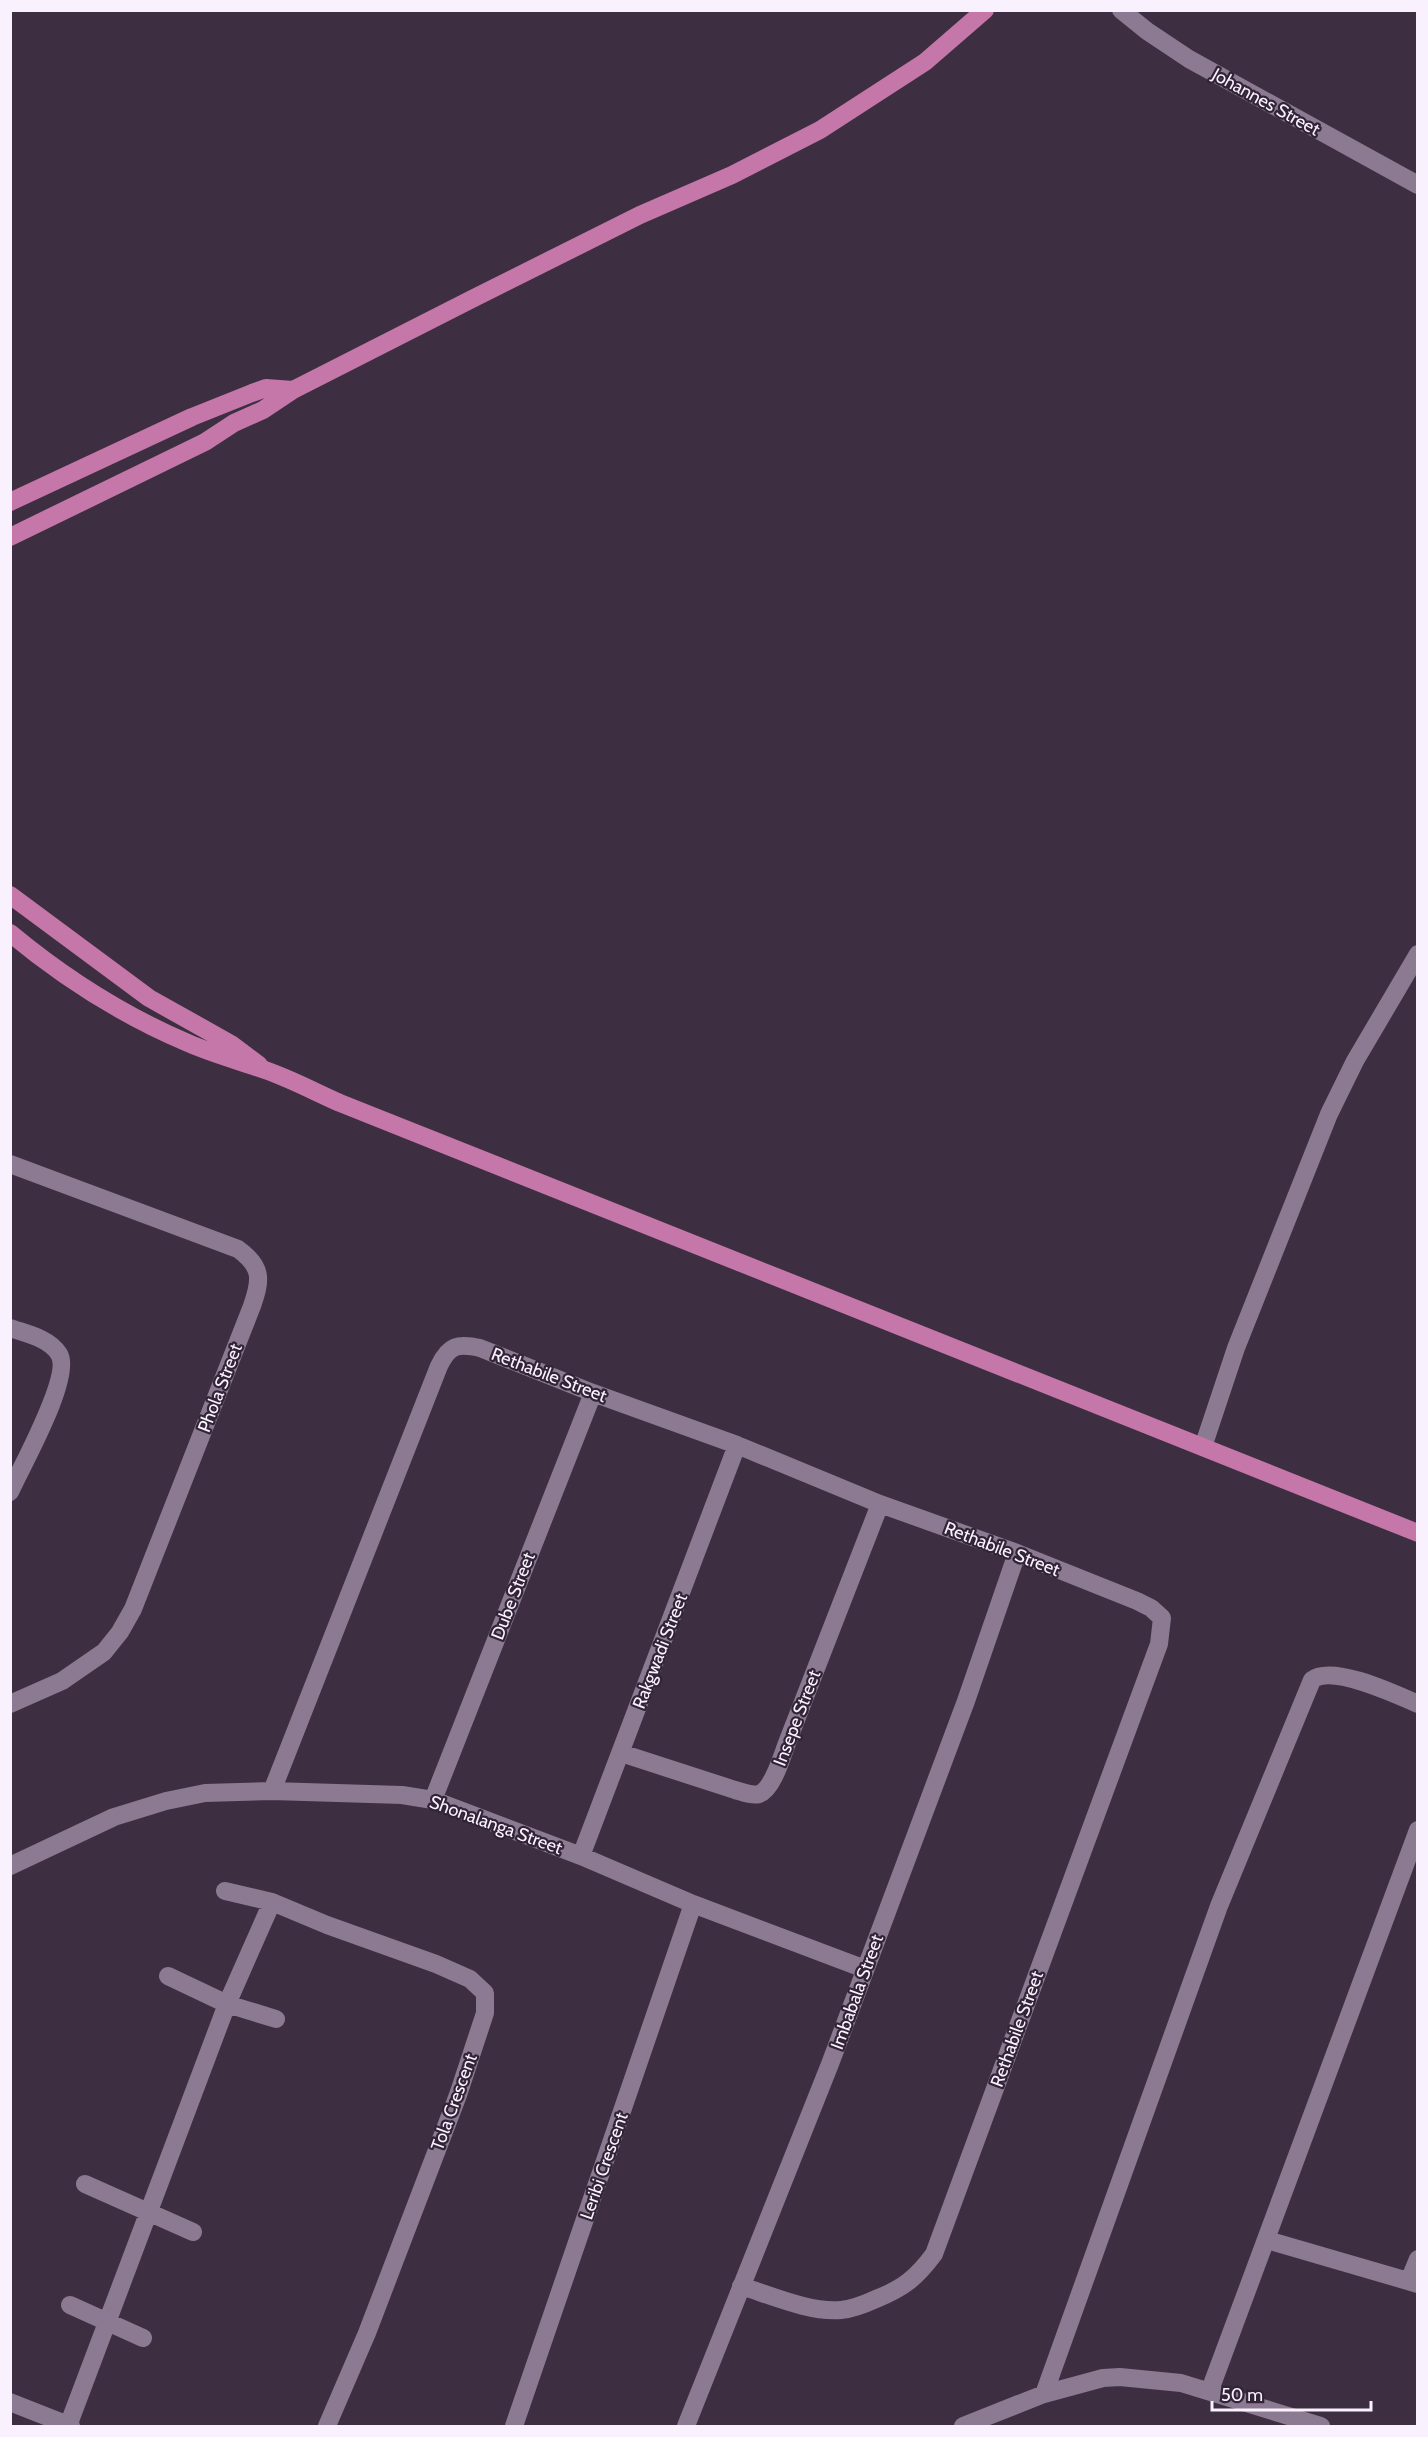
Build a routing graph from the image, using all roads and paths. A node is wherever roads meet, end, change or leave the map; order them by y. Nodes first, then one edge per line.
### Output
1 (985, 10) edge
2 (1121, 10) edge
3 (1418, 185) edge
4 (293, 390) junction
5 (10, 502) edge
6 (10, 537) edge
7 (10, 895) edge
8 (10, 933) edge
9 (1418, 954) edge
10 (265, 1070) junction
11 (10, 1164) edge
12 (10, 1328) edge
13 (593, 1393) junction
14 (738, 1445) junction
15 (1203, 1447) junction
16 (10, 1492) edge
17 (880, 1504) junction
18 (1418, 1533) edge
19 (1017, 1554) junction
20 (10, 1704) edge
21 (1418, 1704) edge
22 (621, 1753) junction
23 (272, 1791) junction
24 (433, 1800) junction
25 (1418, 1830) edge
26 (581, 1856) junction
27 (10, 1866) edge
28 (225, 1891) dead end
29 (272, 1902) junction
30 (693, 1904) junction
31 (865, 1969) junction
32 (168, 1976) dead end
33 (227, 2004) junction
34 (276, 2019) dead end
35 (86, 2184) dead end
36 (150, 2212) junction
37 (193, 2232) dead end
38 (1267, 2240) junction
39 (1418, 2259) edge
40 (1413, 2283) edge
41 (741, 2286) junction
42 (69, 2305) dead end
43 (108, 2322) junction
44 (143, 2337) dead end
45 (1210, 2390) junction
46 (1044, 2394) junction
47 (10, 2402) edge
48 (69, 2426) edge
49 (327, 2427) edge
50 (514, 2427) edge
51 (686, 2427) edge
52 (963, 2427) edge
53 (1322, 2427) edge

1 - 4 main road
2 - 3 street, Johannes Street
4 - 5 main road
4 - 6 main road
7 - 10 main road
8 - 10 main road
9 - 15 street
10 - 15 main road
11 - 20 street, Phola Street
12 - 16 street
13 - 14 street, Rethabile Street
13 - 23 street, Rethabile Street
13 - 24 street, Dube Street
14 - 17 street, Rethabile Street
14 - 22 street, Rakgwadi Street
15 - 18 main road
17 - 19 street, Rethabile Street
17 - 22 street, Insepe Street
19 - 31 street, Imbabala Street
19 - 41 street, Rethabile Street
21 - 46 street
22 - 26 street, Rakgwadi Street
23 - 24 street, Shonalanga Street
23 - 27 street, Shonalanga Street
24 - 26 street, Shonalanga Street
25 - 38 street
26 - 30 street, Shonalanga Street
28 - 29 street, Tola Crescent
29 - 33 street
29 - 49 street, Tola Crescent
30 - 31 street, Shonalanga Street
30 - 50 street, Leribi Crescent
31 - 41 street, Imbabala Street
32 - 33 street
33 - 34 street
33 - 36 street
35 - 36 street
36 - 37 street
36 - 43 street
38 - 40 street
38 - 45 street
39 - 40 street
41 - 51 street, Imbabala Street
42 - 43 street
43 - 44 street
43 - 48 street
45 - 46 street
45 - 53 street
46 - 52 street
47 - 48 street

